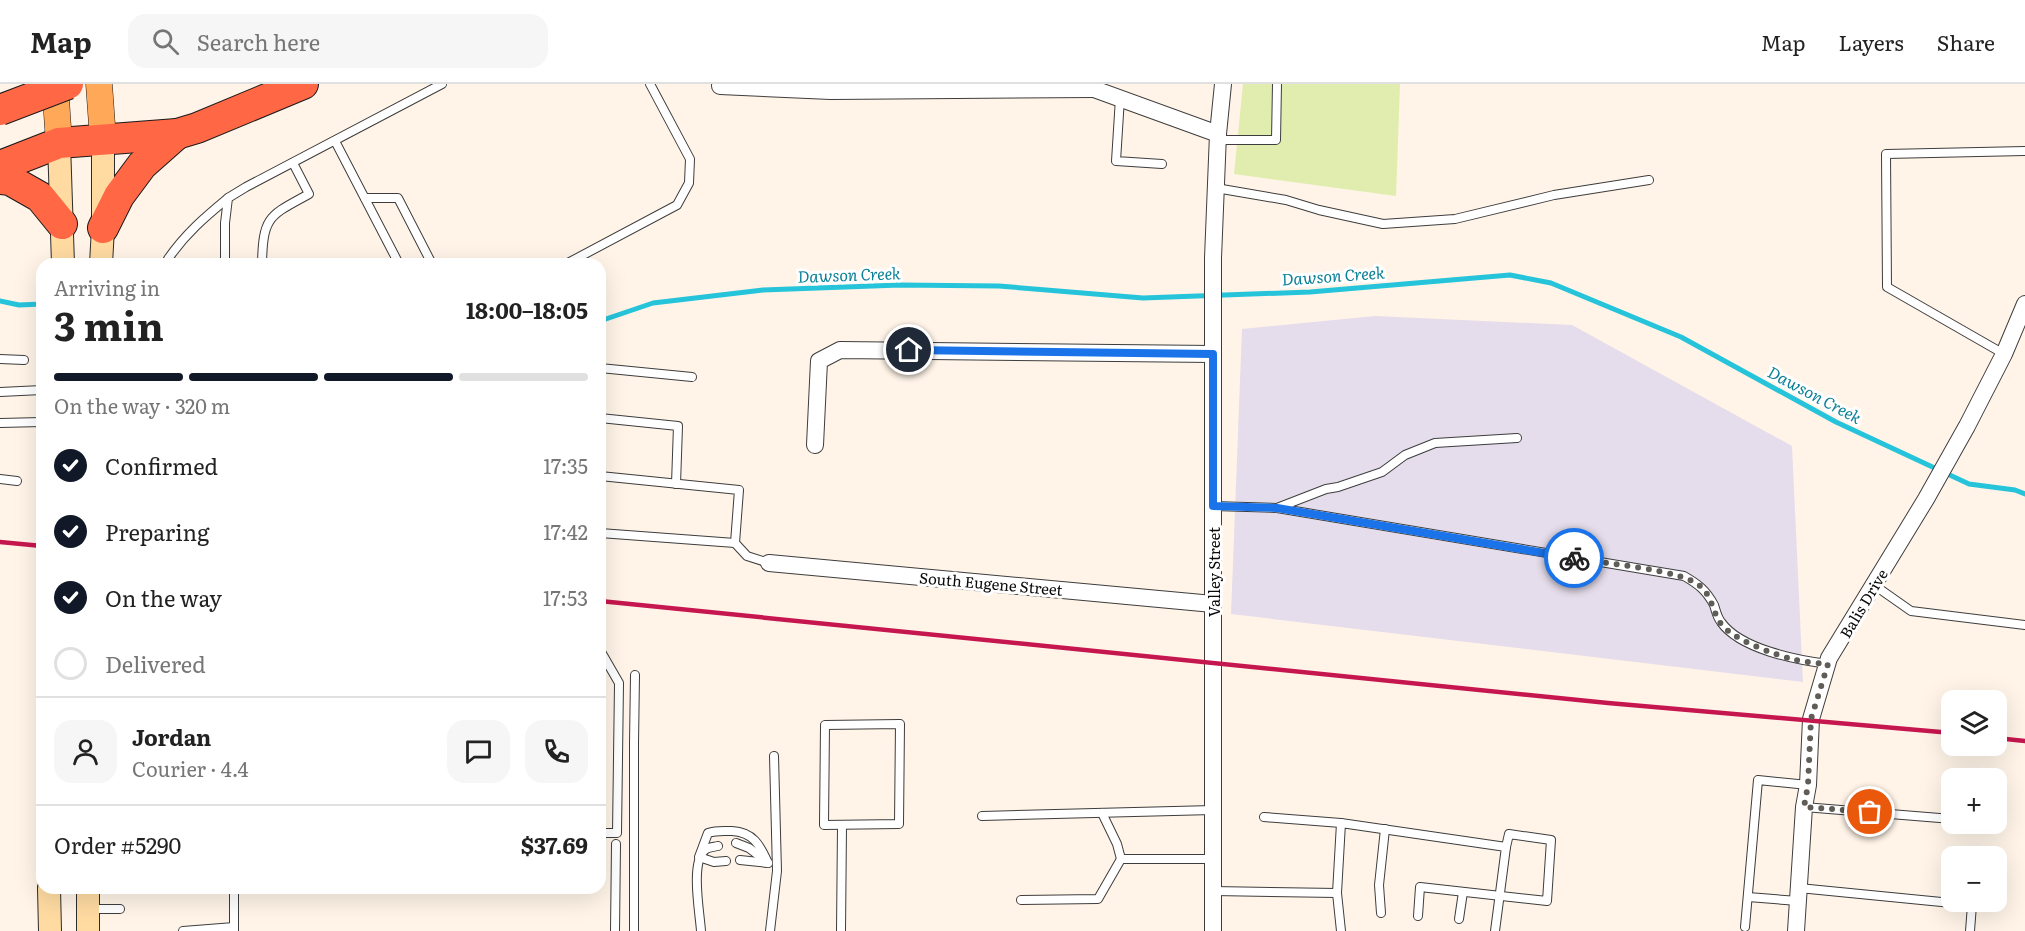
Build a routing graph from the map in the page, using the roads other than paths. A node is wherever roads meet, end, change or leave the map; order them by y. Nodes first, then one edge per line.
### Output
1 (56, 84) edge
2 (69, 84) edge
3 (99, 84) edge
4 (303, 84) edge
5 (442, 84) edge
6 (650, 84) edge
7 (1223, 84) edge
8 (1277, 84) edge
9 (720, 86) dead end
10 (1094, 86) edge
11 (831, 87) edge
12 (1120, 98) junction
13 (0, 110) edge
14 (177, 134) junction
15 (1218, 137) junction
16 (103, 139) junction
17 (334, 141) junction
18 (59, 143) junction
19 (2025, 151) edge
20 (292, 163) junction
21 (1162, 164) dead end
22 (0, 166) edge
23 (0, 179) edge
24 (1649, 180) dead end
25 (1216, 188) junction
26 (228, 198) junction
27 (365, 198) junction
28 (62, 224) junction
29 (103, 228) junction
30 (63, 258) edge
31 (101, 258) edge
32 (169, 258) edge
33 (225, 258) edge
34 (262, 258) edge
35 (396, 258) edge
36 (429, 258) edge
37 (577, 258) edge
38 (2025, 304) edge
39 (2021, 326) edge
40 (1213, 353) junction
41 (2004, 354) junction
42 (0, 359) edge
43 (24, 360) dead end
44 (606, 369) edge
45 (693, 377) dead end
46 (36, 390) edge
47 (0, 392) edge
48 (606, 419) edge
49 (36, 422) edge
50 (0, 423) edge
51 (1517, 438) dead end
52 (816, 445) dead end
53 (606, 478) edge
54 (0, 479) edge
55 (17, 480) dead end
56 (676, 484) junction
57 (1213, 506) junction
58 (1277, 508) junction
59 (606, 532) edge
60 (735, 543) junction
61 (769, 563) joint
62 (1874, 585) junction
63 (1213, 604) junction
64 (2025, 625) edge
65 (606, 660) edge
66 (1828, 664) junction
67 (635, 675) dead end
68 (774, 756) dead end
69 (1808, 785) junction
70 (1804, 807) junction
71 (1213, 810) junction
72 (1102, 813) junction
73 (982, 816) dead end
74 (1264, 817) dead end
75 (1941, 818) edge
76 (1341, 823) junction
77 (842, 826) junction
78 (1385, 829) junction
79 (606, 833) edge
80 (736, 843) dead end
81 (616, 844) dead end
82 (718, 846) dead end
83 (1506, 847) junction
84 (699, 857) junction
85 (1121, 859) junction
86 (1214, 859) junction
87 (740, 860) dead end
88 (726, 861) dead end
89 (768, 863) junction
90 (777, 871) junction
91 (1213, 891) junction
92 (1337, 892) junction
93 (1462, 892) junction
94 (50, 894) edge
95 (234, 894) edge
96 (1799, 895) junction
97 (1499, 897) junction
98 (1748, 897) junction
99 (1021, 900) dead end
100 (120, 909) dead end
101 (1381, 913) dead end
102 (88, 915) edge
103 (1418, 916) dead end
104 (1459, 919) dead end
105 (1745, 927) dead end
106 (234, 929) edge
107 (50, 931) edge
108 (93, 931) edge
109 (183, 931) edge
110 (615, 931) edge
111 (634, 931) edge
112 (701, 931) edge
113 (770, 931) edge
114 (841, 931) edge
115 (1213, 931) edge
116 (1341, 931) edge
117 (1495, 931) edge
118 (1796, 931) edge
119 (1970, 931) edge

1 - 18 main road
2 - 13 highway, bridge
3 - 16 main road
4 - 14 highway
5 - 17 lane
6 - 37 lane
7 - 15 street, Valley Street
8 - 15 lane
9 - 11 street
10 - 11 street
10 - 12 street
12 - 15 street
12 - 21 lane
14 - 16 highway
14 - 29 highway
15 - 25 street, Valley Street
16 - 18 highway
16 - 29 main road
17 - 20 lane
17 - 27 lane
18 - 22 highway
18 - 28 main road
19 - 41 lane
20 - 26 lane
20 - 34 lane
23 - 28 highway
24 - 25 lane
25 - 40 street, Valley Street
26 - 32 lane
26 - 33 lane
27 - 35 lane
27 - 36 lane
28 - 30 main road
29 - 31 main road
38 - 39 street, Balis Drive
39 - 41 street, Balis Drive
40 - 52 street
40 - 57 street, Valley Street
41 - 62 street, Balis Drive
42 - 43 lane
44 - 45 lane
46 - 47 lane
48 - 56 lane
49 - 50 lane
51 - 58 lane
53 - 56 lane
54 - 55 lane
56 - 60 lane
57 - 58 lane
57 - 63 street, Valley Street
58 - 66 lane
59 - 60 lane
60 - 61 lane
61 - 63 street, South Eugene Street
62 - 64 lane
62 - 66 street, Balis Drive
63 - 71 street, Valley Street
65 - 79 lane
66 - 69 street, Balis Drive
67 - 111 lane
68 - 90 lane
69 - 70 street, Balis Drive
69 - 98 lane
70 - 75 lane
70 - 96 street, Balis Drive
71 - 72 lane
71 - 86 street, Valley Street
72 - 73 lane
72 - 85 lane
74 - 76 lane
76 - 78 lane
76 - 92 lane
77 - 77 lane
77 - 114 lane
78 - 83 lane
78 - 101 lane
80 - 89 lane
81 - 110 lane
82 - 84 lane
83 - 97 lane
83 - 97 lane
84 - 88 lane
84 - 89 lane
84 - 112 lane
85 - 86 lane
85 - 99 lane
86 - 91 street, Valley Street
87 - 89 lane
89 - 90 lane
90 - 113 lane
91 - 92 lane
91 - 115 street, Valley Street
92 - 116 lane
93 - 97 lane
93 - 103 lane
93 - 104 lane
94 - 107 main road
95 - 106 lane
96 - 98 lane
96 - 118 street, Balis Drive
96 - 119 lane
97 - 117 lane
98 - 105 lane
100 - 102 lane
102 - 108 lane
106 - 109 lane

